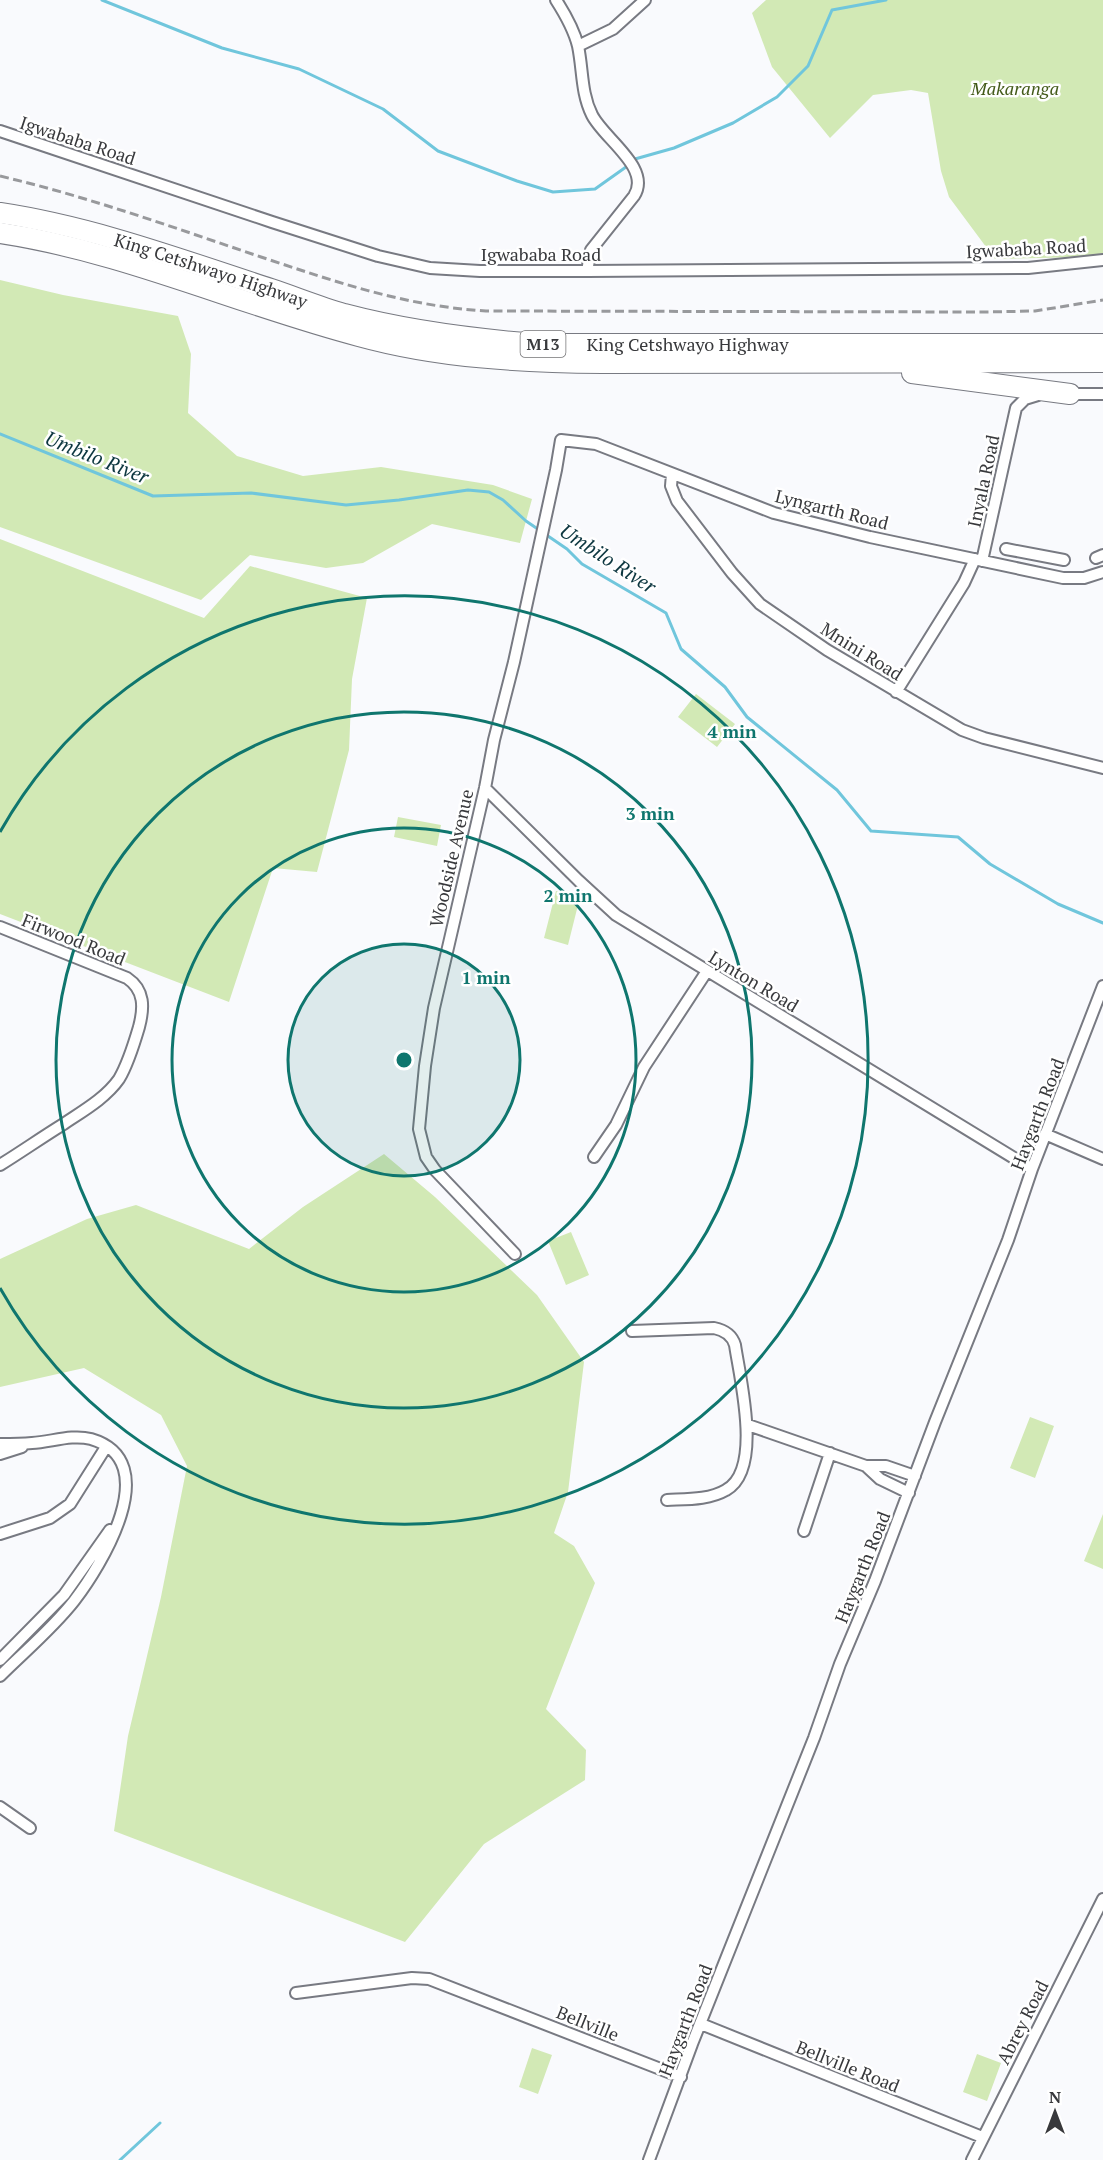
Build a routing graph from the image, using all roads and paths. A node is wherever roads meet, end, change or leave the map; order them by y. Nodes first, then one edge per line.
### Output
1 (556, 0) edge
2 (645, 0) edge
3 (578, 46) junction
4 (0, 132) edge
5 (0, 213) edge
6 (0, 233) edge
7 (1103, 260) edge
8 (587, 272) junction
9 (1103, 334) edge
10 (977, 344) junction
11 (1103, 344) edge
12 (1103, 362) edge
13 (743, 363) junction
14 (986, 384) junction
15 (1070, 393) junction
16 (1103, 394) edge
17 (1016, 408) junction
18 (561, 440) joint
19 (672, 474) junction
20 (1006, 549) dead end
21 (1027, 554) junction
22 (979, 560) junction
23 (1064, 560) dead end
24 (1023, 569) junction
25 (1103, 572) edge
26 (896, 692) junction
27 (1103, 768) edge
28 (485, 788) junction
29 (0, 927) edge
30 (707, 972) junction
31 (1103, 986) edge
32 (1045, 1134) junction
33 (594, 1157) dead end
34 (1103, 1159) edge
35 (0, 1165) edge
36 (1032, 1169) junction
37 (514, 1254) dead end
38 (632, 1331) dead end
39 (748, 1425) junction
40 (34, 1443) junction
41 (0, 1444) edge
42 (106, 1447) junction
43 (830, 1453) junction
44 (0, 1454) edge
45 (866, 1466) junction
46 (915, 1476) junction
47 (909, 1493) junction
48 (667, 1500) dead end
49 (123, 1506) junction
50 (804, 1531) dead end
51 (0, 1534) edge
52 (0, 1660) edge
53 (0, 1676) edge
54 (0, 1807) edge
55 (30, 1828) dead end
56 (1103, 1899) edge
57 (296, 1993) dead end
58 (701, 2025) junction
59 (681, 2077) junction
60 (982, 2137) junction
61 (650, 2160) edge
62 (972, 2160) edge

1 - 3 street
2 - 3 street
3 - 8 street
4 - 8 street, Igwababa Road
5 - 10 highway, King Cetshwayo Highway / M13
6 - 13 highway, King Cetshwayo Highway / M13
7 - 8 street, Igwababa Road
9 - 10 highway
10 - 11 highway, King Cetshwayo Highway / M13
12 - 13 highway, King Cetshwayo Highway / M13
13 - 14 highway
14 - 15 highway
14 - 17 street
15 - 16 street
15 - 17 street
17 - 22 street, Inyala Road
18 - 19 street, Lyngarth Road
18 - 28 street, Woodside Avenue
19 - 22 street, Lyngarth Road
19 - 26 street, Mnini Road
20 - 21 street
21 - 23 street
21 - 24 street
22 - 24 street, Lyngarth Road
22 - 26 street, Inyala Road
24 - 25 street, Lyngarth Road
26 - 27 street, Mnini Road
28 - 30 street, Lynton Road
28 - 37 street, Woodside Avenue
29 - 35 street, Firwood Road
30 - 33 street
30 - 36 street, Lynton Road
31 - 32 street, Haygarth Road
32 - 34 street
32 - 36 street, Haygarth Road
36 - 46 street, Haygarth Road
38 - 39 street
39 - 43 street
39 - 48 street
40 - 41 street
40 - 42 street
40 - 44 street
42 - 49 street
42 - 51 street
43 - 45 street
43 - 50 street
45 - 46 street
45 - 47 street
46 - 47 street, Haygarth Road
47 - 58 street, Haygarth Road
49 - 52 street
49 - 53 street
54 - 55 street
56 - 60 street, Abrey Road
57 - 59 street, Bellville
58 - 59 street, Haygarth Road
58 - 60 street, Bellville Road
59 - 61 street, Haygarth Road
60 - 62 street, Abrey Road

